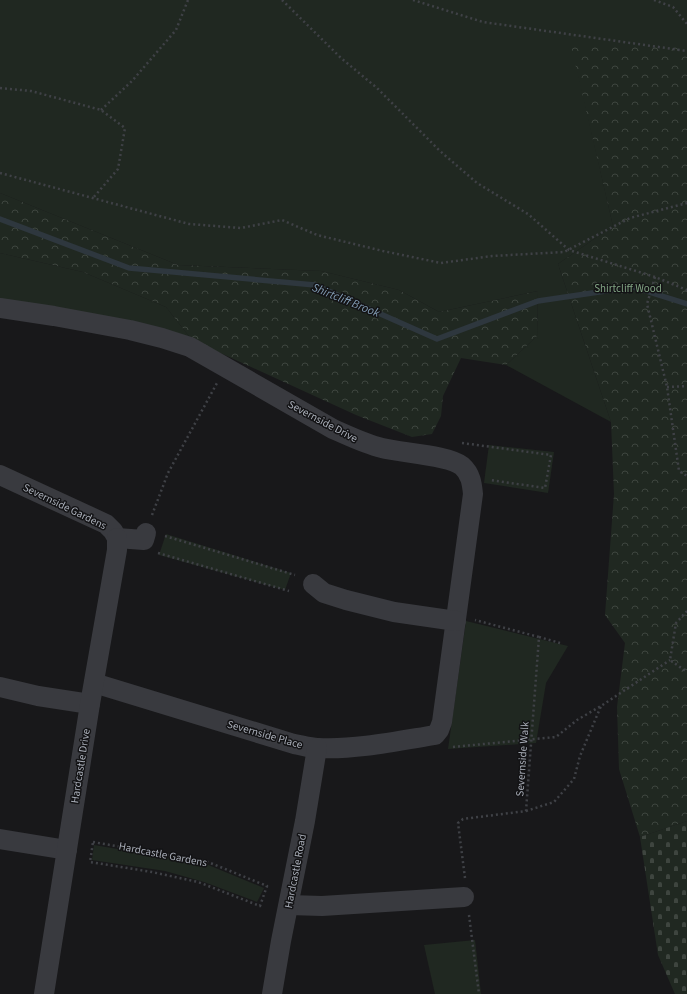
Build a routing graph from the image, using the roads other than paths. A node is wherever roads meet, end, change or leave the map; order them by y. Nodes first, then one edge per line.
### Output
1 (0, 308) edge
2 (0, 475) edge
3 (152, 528) road end
4 (118, 538) junction
5 (313, 584) dead end
6 (464, 620) junction
7 (94, 683) junction
8 (0, 687) edge
9 (90, 704) junction
10 (439, 730) joint
11 (317, 748) junction
12 (0, 839) edge
13 (67, 850) junction
14 (466, 896) road end
15 (289, 905) junction
16 (44, 994) edge
17 (272, 994) edge

1 - 6 street, Severnside Drive
2 - 4 street, Severnside Gardens
3 - 4 street, Severnside Gardens
4 - 7 street, Hardcastle Drive
5 - 6 street
6 - 10 street, Severnside Drive
7 - 9 street, Hardcastle Drive
7 - 11 street, Severnside Place
8 - 9 street
9 - 13 street, Hardcastle Drive
10 - 11 street, Severnside Place
11 - 15 street, Hardcastle Road
12 - 13 street
13 - 16 street, Hardcastle Drive
14 - 15 street
15 - 17 street, Hardcastle Road

